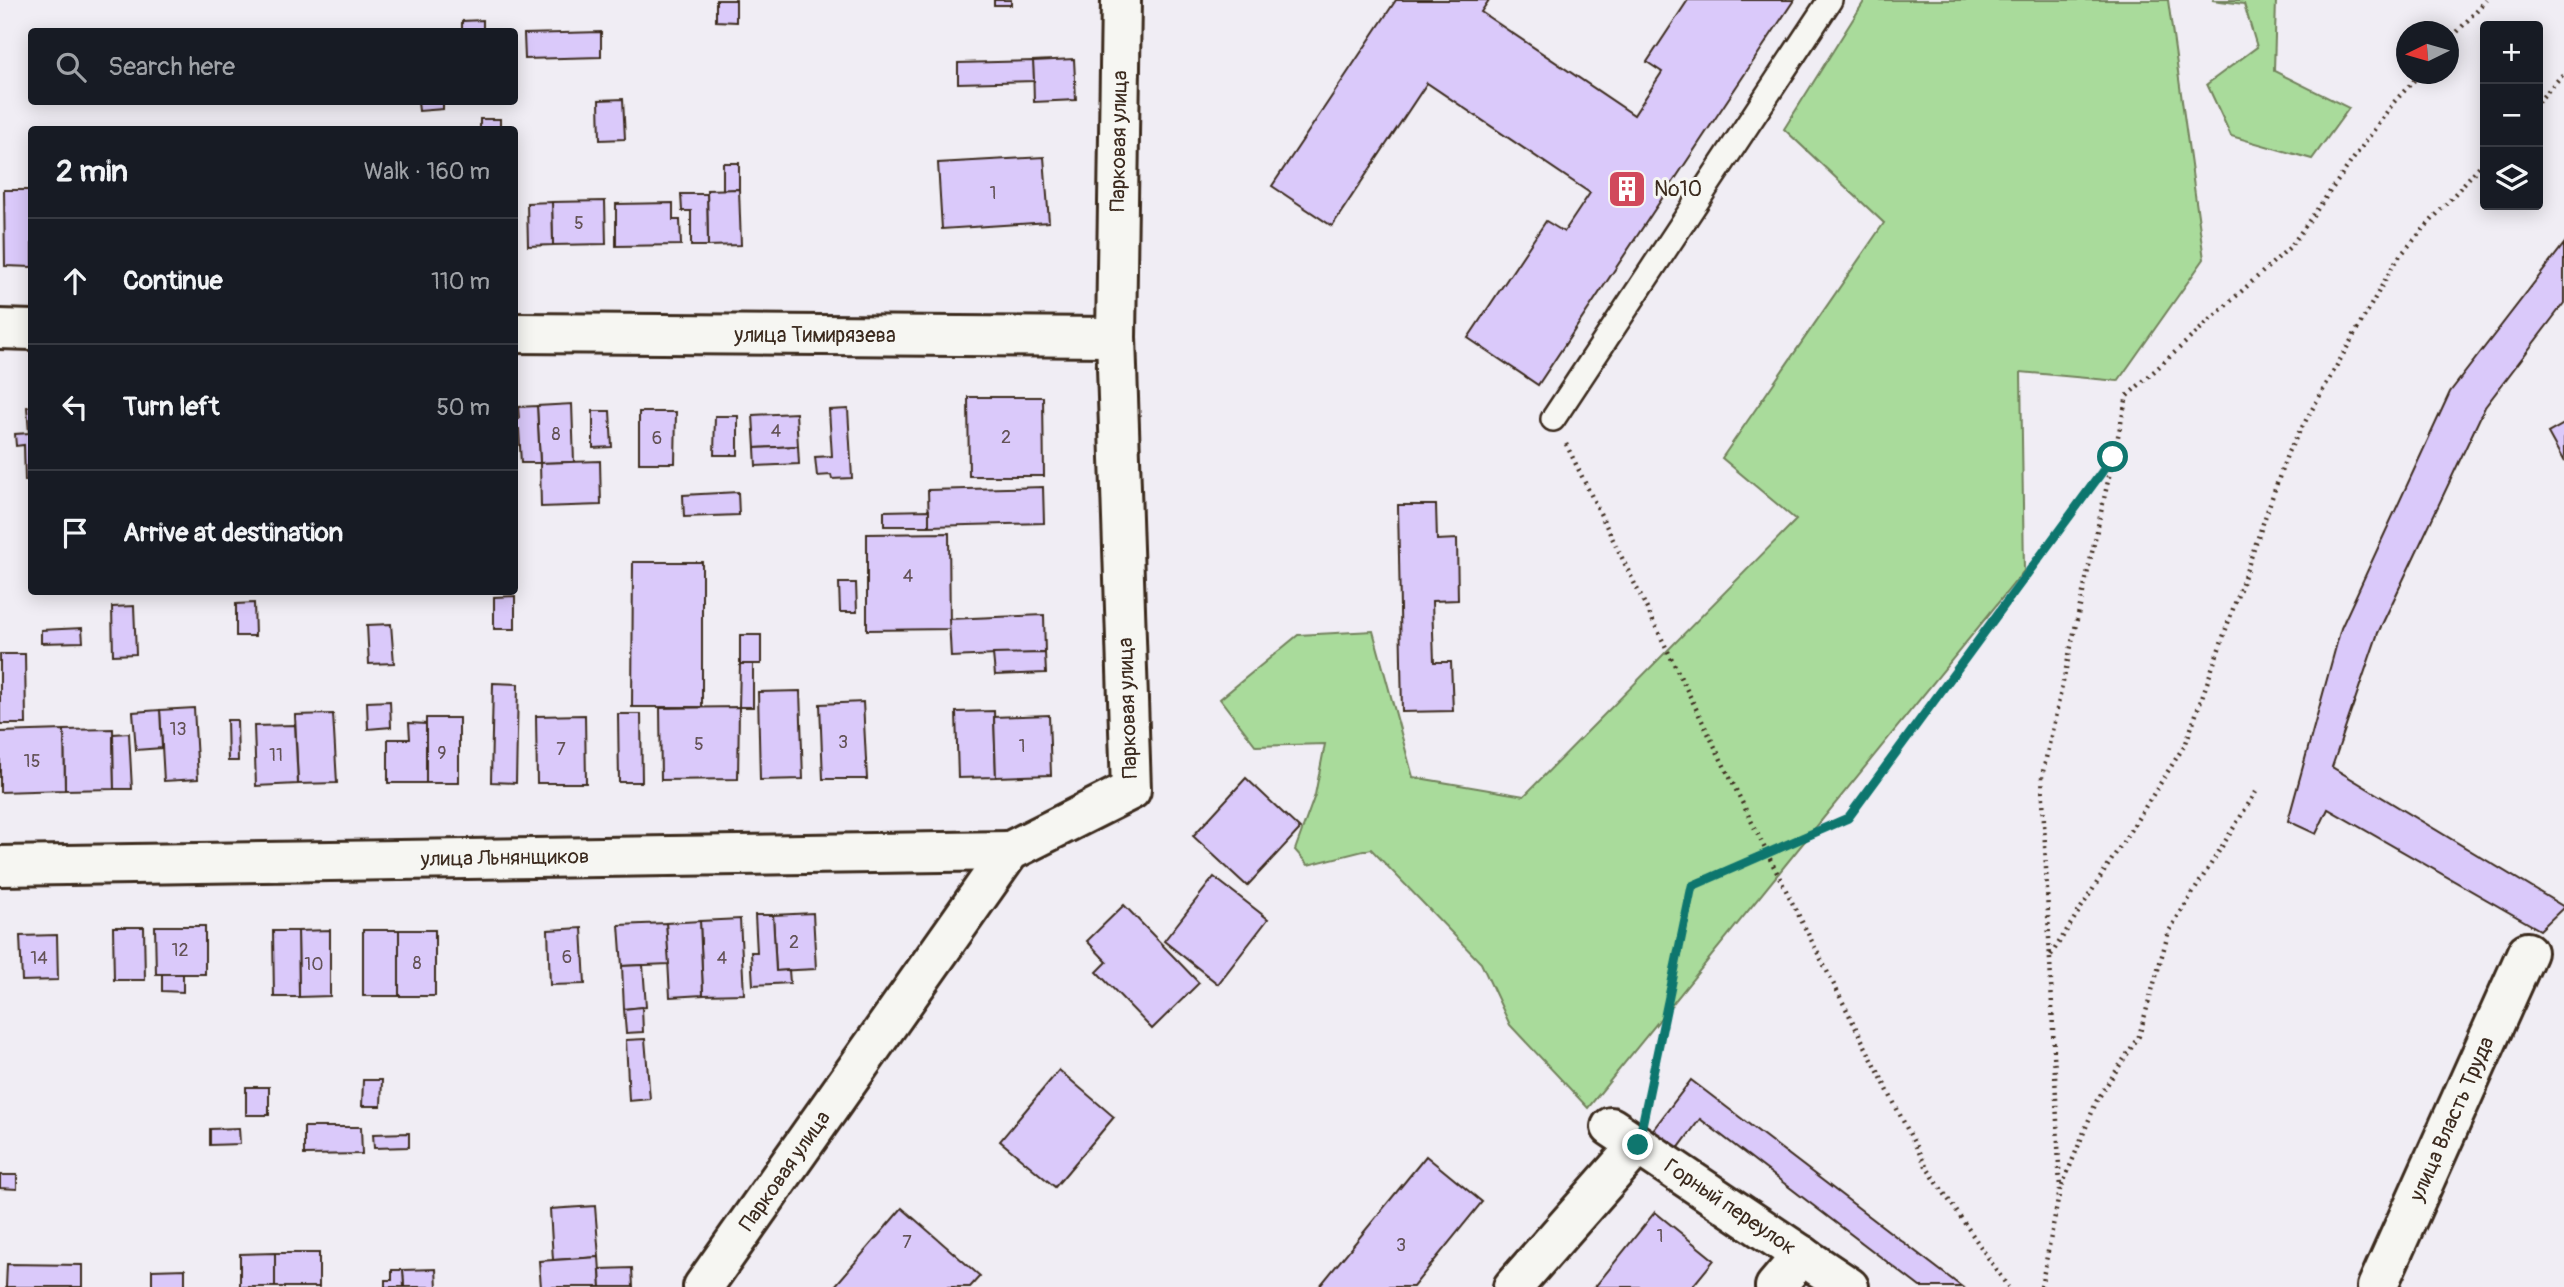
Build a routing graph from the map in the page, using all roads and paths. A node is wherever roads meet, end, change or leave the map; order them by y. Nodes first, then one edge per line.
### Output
1 (1121, 0) edge
2 (1830, 0) edge
3 (2486, 0) edge
4 (2459, 30) edge
5 (2564, 73) edge
6 (2411, 84) edge
7 (2543, 96) edge
8 (2480, 166) edge
9 (0, 329) edge
10 (28, 330) edge
11 (518, 333) edge
12 (1116, 337) junction
13 (1553, 419) joint
14 (2113, 457) junction
15 (2256, 792) dead end
16 (1010, 851) junction
17 (1767, 853) junction
18 (0, 866) edge
19 (2527, 952) dead end
20 (2050, 956) junction
21 (1625, 1136) junction
22 (2060, 1190) junction
23 (1802, 1255) junction
24 (703, 1287) edge
25 (1513, 1287) edge
26 (1775, 1287) edge
27 (1849, 1287) edge
28 (2008, 1287) edge
29 (2041, 1287) edge
30 (2377, 1287) edge

1 - 12 street, Парковая улица
2 - 13 lane
3 - 4 path
5 - 7 path
6 - 14 path
8 - 20 path
9 - 10 street
11 - 12 street, улица Тимирязева
12 - 16 street, Парковая улица
13 - 17 path
14 - 17 path
14 - 20 path
15 - 22 path
16 - 18 street, улица Льнянщиков
16 - 24 street, Парковая улица
17 - 21 path
17 - 28 path
19 - 30 street, улица Власть Труда
20 - 22 path
21 - 23 street, Горный переулок
21 - 25 street
22 - 29 path
23 - 26 street
23 - 27 street, Горный переулок

